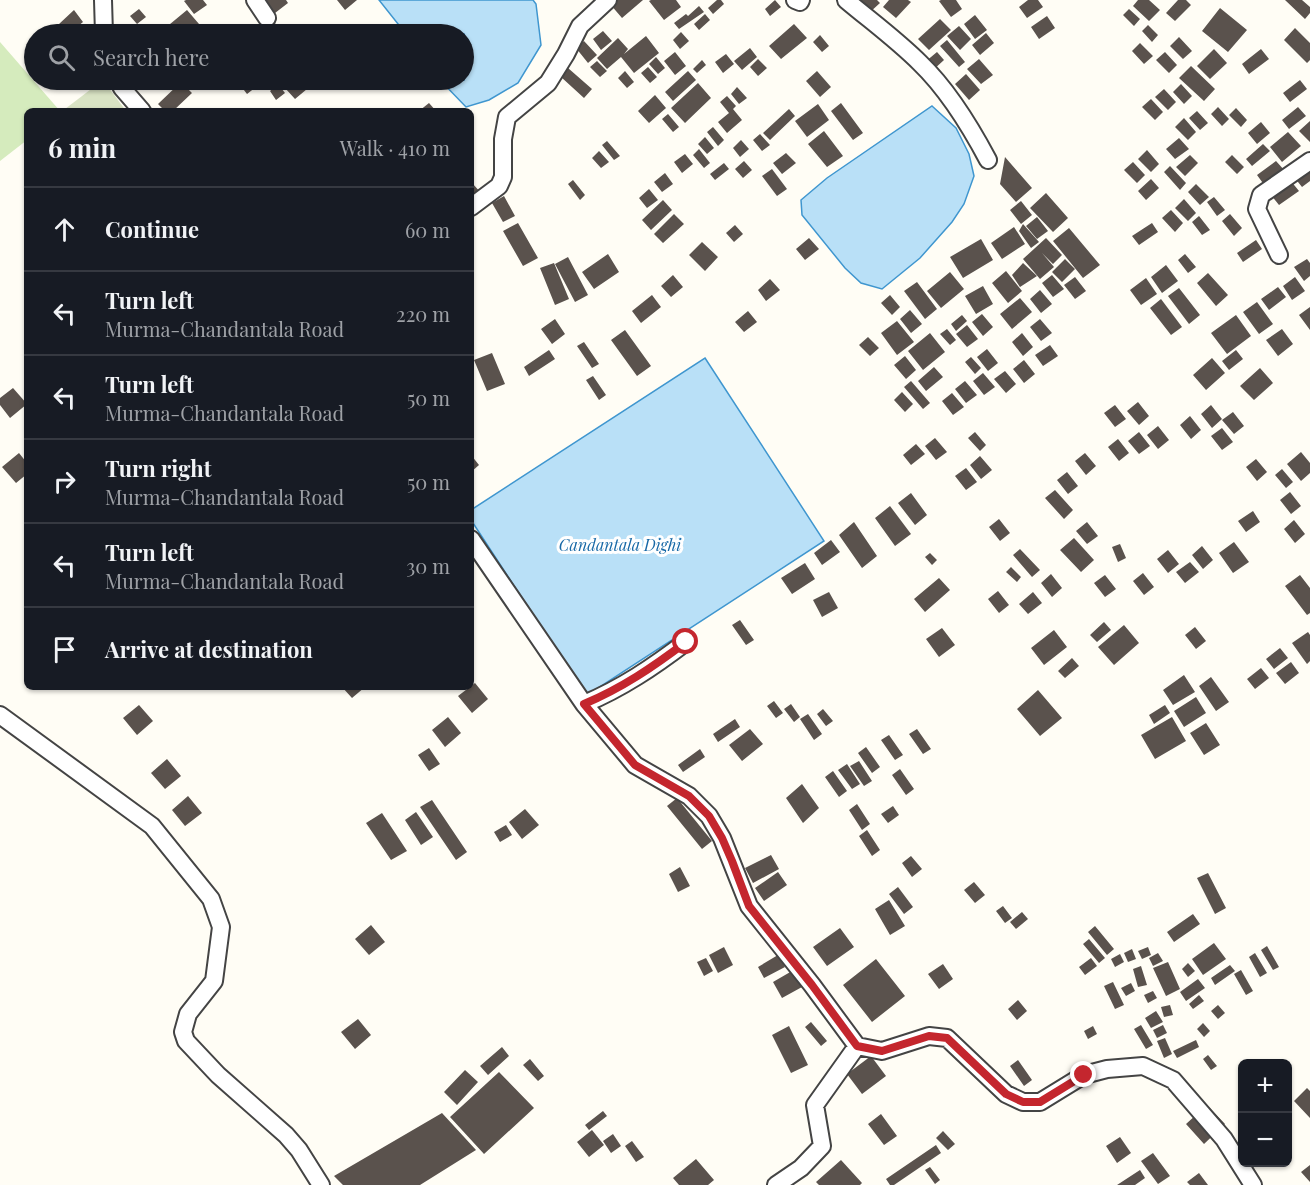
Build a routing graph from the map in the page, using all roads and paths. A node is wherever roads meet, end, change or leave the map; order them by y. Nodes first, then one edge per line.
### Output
1 (103, 0) edge
2 (255, 0) edge
3 (608, 0) edge
4 (795, 0) edge
5 (801, 0) edge
6 (846, 0) edge
7 (267, 18) dead end
8 (104, 24) edge
9 (124, 90) edge
10 (139, 108) edge
11 (988, 160) dead end
12 (1310, 161) edge
13 (474, 205) edge
14 (1279, 255) dead end
15 (474, 543) edge
16 (686, 642) dead end
17 (584, 704) junction
18 (0, 715) edge
19 (857, 1046) junction
20 (321, 1185) edge
21 (776, 1185) edge
22 (1253, 1185) edge

1 - 8 street
2 - 7 street
3 - 13 street
4 - 5 street
6 - 11 street
9 - 10 street
12 - 14 street
15 - 17 street
16 - 17 street
17 - 19 street
18 - 20 street
19 - 21 street
19 - 22 street

